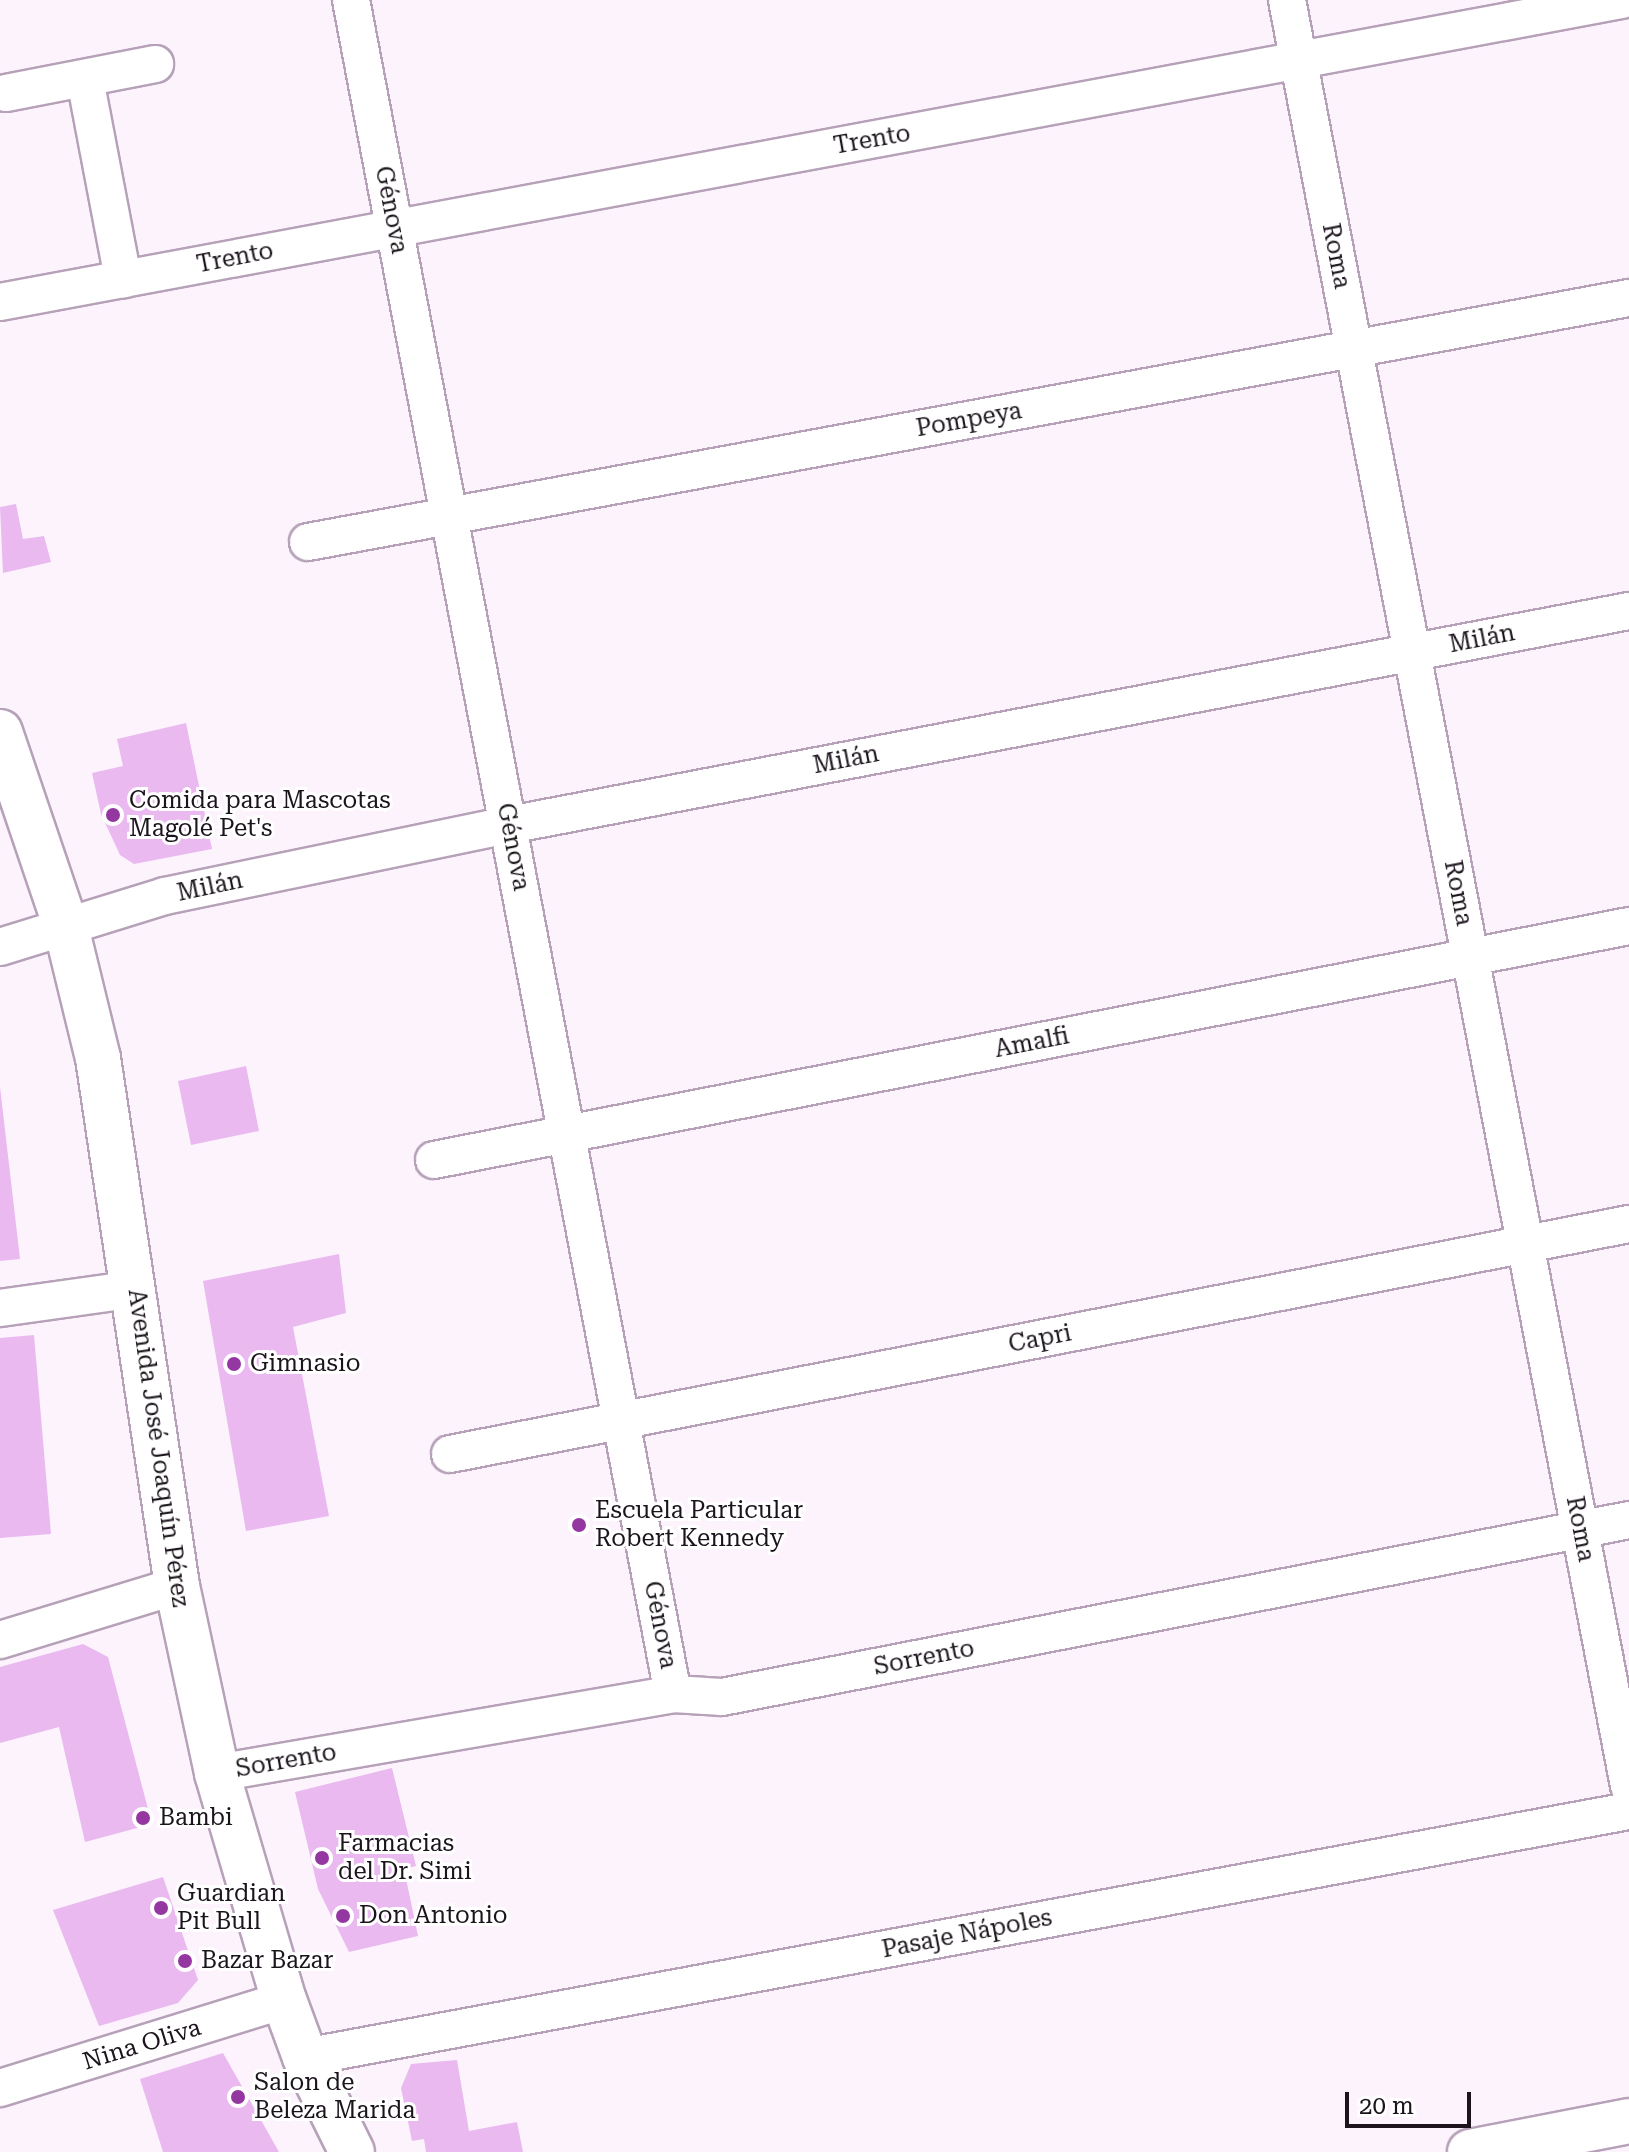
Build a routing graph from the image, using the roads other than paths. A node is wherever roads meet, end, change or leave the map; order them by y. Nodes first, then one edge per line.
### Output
1 (351, 0) edge
2 (1287, 0) edge
3 (1621, 0) edge
4 (1299, 61) junction
5 (155, 64) dead end
6 (85, 79) junction
7 (6, 93) dead end
8 (395, 228) junction
9 (123, 279) junction
10 (1629, 298) edge
11 (0, 302) edge
12 (1354, 349) junction
13 (449, 516) junction
14 (308, 542) dead end
15 (1629, 611) edge
16 (1412, 653) junction
17 (0, 732) edge
18 (509, 825) junction
19 (1629, 926) edge
20 (66, 927) junction
21 (0, 947) edge
22 (1470, 956) junction
23 (567, 1134) junction
24 (434, 1160) dead end
25 (1629, 1224) edge
26 (1525, 1245) junction
27 (135, 1289) junction
28 (0, 1308) edge
29 (622, 1420) junction
30 (450, 1454) dead end
31 (1629, 1520) edge
32 (1580, 1529) junction
33 (177, 1586) junction
34 (0, 1640) edge
35 (673, 1694) junction
36 (217, 1773) junction
37 (1629, 1786) edge
38 (1629, 1811) edge
39 (284, 2000) junction
40 (305, 2057) junction
41 (0, 2088) edge
42 (1629, 2121) edge
43 (352, 2152) edge
44 (1470, 2152) edge

1 - 8 street, Génova
2 - 4 street, Roma
3 - 4 street, Trento
4 - 8 street, Trento
4 - 12 street, Roma
5 - 6 street
6 - 7 street
6 - 9 street
8 - 9 street, Trento
8 - 13 street, Génova
9 - 11 street, Trento
10 - 12 street, Pompeya
12 - 13 street, Pompeya
12 - 16 street, Roma
13 - 14 street, Pompeya
13 - 18 street, Génova
15 - 16 street, Milán
16 - 18 street, Milán
16 - 22 street, Roma
17 - 20 main road, Avenida José Joaquín Pérez
18 - 20 street, Milán
18 - 23 street, Génova
19 - 22 street, Amalfi
20 - 21 street, Milán
20 - 27 main road, Avenida José Joaquín Pérez
22 - 23 street, Amalfi
22 - 26 street, Roma
23 - 24 street, Amalfi
23 - 29 street, Génova
25 - 26 street, Capri
26 - 29 street, Capri
26 - 32 street, Roma
27 - 28 street
27 - 33 main road, Avenida José Joaquín Pérez
29 - 30 street, Capri
29 - 35 street, Génova
31 - 32 street, Sorrento
32 - 35 street, Sorrento
32 - 37 street, Roma
33 - 34 street
33 - 36 main road, Avenida José Joaquín Pérez
35 - 36 street, Sorrento
36 - 39 main road, Avenida José Joaquín Pérez
38 - 40 street, Pasaje Nápoles
39 - 40 main road, Avenida José Joaquín Pérez
39 - 41 street, Nina Oliva
40 - 43 main road, Avenida José Joaquín Pérez
42 - 44 main road

